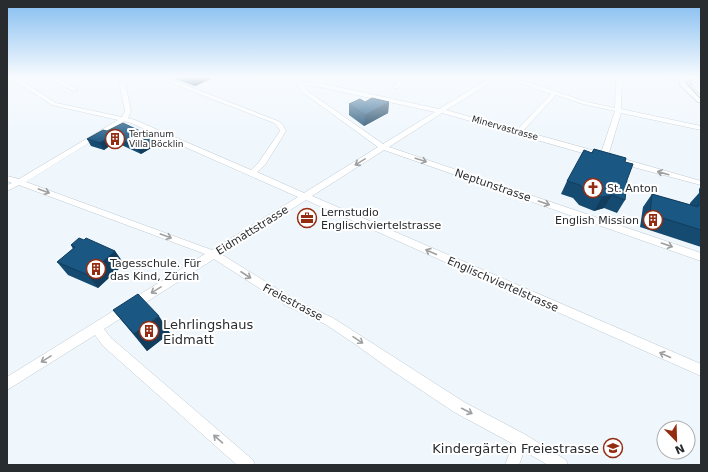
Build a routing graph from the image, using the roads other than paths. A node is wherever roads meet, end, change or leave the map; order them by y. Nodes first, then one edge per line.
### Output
1 (46, 99) edge
2 (126, 99) edge
3 (216, 99) edge
4 (315, 99) edge
5 (382, 99) edge
6 (461, 99) edge
7 (549, 99) edge
8 (573, 99) edge
9 (618, 99) edge
10 (618, 111) junction
11 (440, 112) junction
12 (125, 118) junction
13 (701, 128) edge
14 (519, 132) junction
15 (384, 148) junction
16 (609, 157) junction
17 (252, 173) junction
18 (7, 178) edge
19 (20, 182) junction
20 (701, 183) edge
21 (7, 188) edge
22 (305, 197) junction
23 (213, 254) junction
24 (701, 257) edge
25 (96, 328) junction
26 (701, 370) edge
27 (7, 384) edge
28 (520, 440) junction
29 (248, 465) edge
30 (512, 465) edge
31 (560, 465) edge

1 - 12 street, Englischviertelstrasse
2 - 12 street
3 - 17 street
4 - 15 street, Neptunstrasse
5 - 11 street, Minervastrasse
6 - 11 street, Eidmattstrasse
7 - 14 street
8 - 10 street
9 - 10 street
10 - 13 street
10 - 16 street
11 - 14 street, Minervastrasse
11 - 15 street, Eidmattstrasse
12 - 17 street, Englischviertelstrasse
12 - 19 street
14 - 16 street, Minervastrasse
15 -> 22 street, Eidmattstrasse
15 -> 24 street, Neptunstrasse
20 -> 16 street, Minervastrasse
17 - 22 street, Englischviertelstrasse
18 - 19 street, Freiestrasse
19 - 21 street
19 -> 23 street, Freiestrasse
22 - 23 street, Eidmattstrasse
26 -> 22 street, Englischviertelstrasse
23 -> 25 street, Eidmattstrasse
23 -> 28 street, Freiestrasse
25 -> 27 street, Eidmattstrasse
29 -> 25 street
28 - 30 street
28 - 31 street, Freiestrasse

